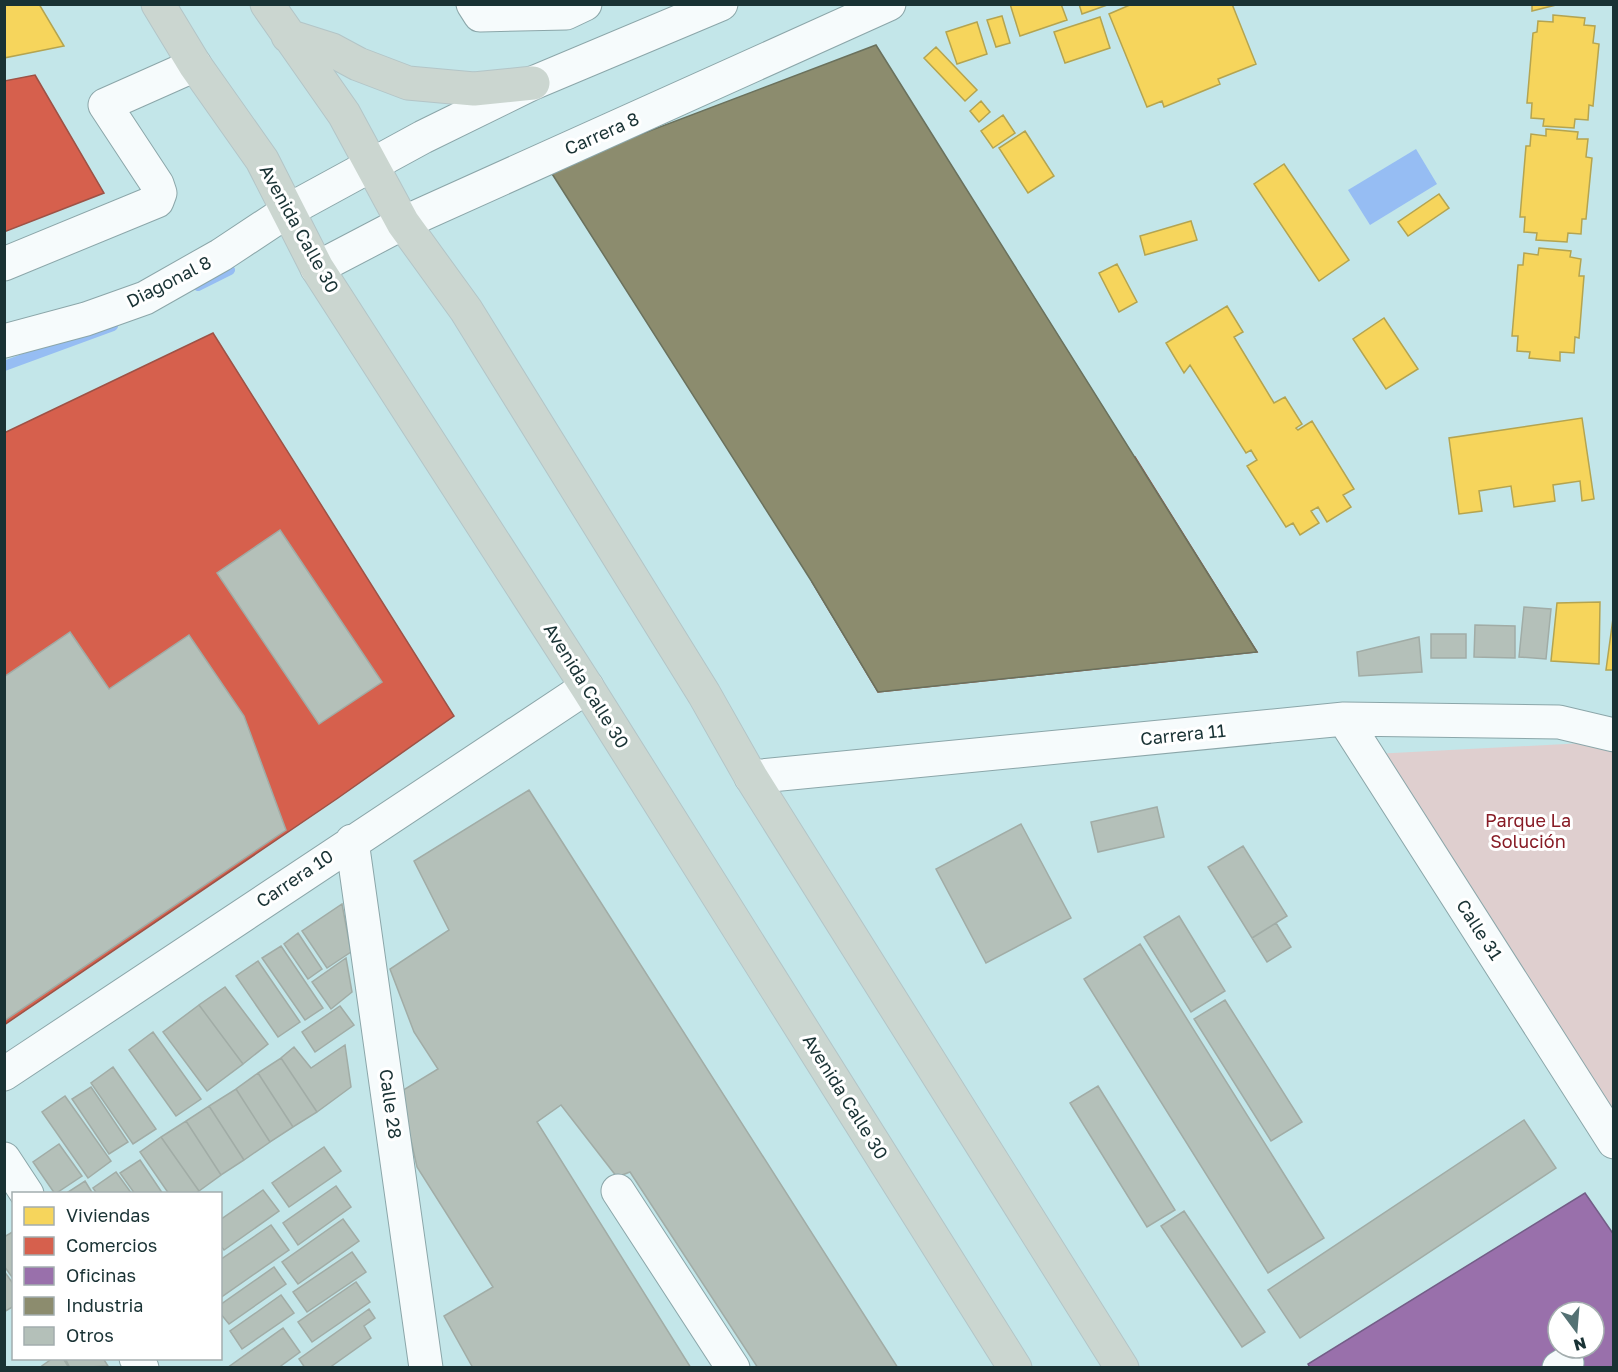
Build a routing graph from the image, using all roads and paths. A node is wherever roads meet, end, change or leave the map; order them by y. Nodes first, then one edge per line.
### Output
1 (158, 4) edge
2 (267, 4) edge
3 (473, 4) edge
4 (585, 4) edge
5 (721, 4) edge
6 (889, 4) edge
7 (288, 36) junction
8 (195, 65) junction
9 (533, 83) junction
10 (371, 166) junction
11 (289, 210) junction
12 (404, 223) junction
13 (4, 264) edge
14 (317, 268) junction
15 (4, 341) edge
16 (587, 687) junction
17 (1344, 719) junction
18 (1614, 735) edge
19 (751, 777) junction
20 (352, 841) junction
21 (4, 1074) edge
22 (1614, 1142) edge
23 (4, 1159) edge
24 (618, 1191) dead end
25 (26, 1192) edge
26 (418, 1364) edge
27 (733, 1368) edge
28 (1015, 1368) edge
29 (1122, 1368) edge

1 - 8 highway, Avenida Calle 30
2 - 7 highway
3 - 4 street
5 - 9 street
6 - 12 street, Carrera 8
7 - 9 highway
7 - 10 highway
8 - 11 highway, Avenida Calle 30
8 - 13 street
9 - 10 street
10 - 11 street
10 - 12 highway
11 - 14 highway, Avenida Calle 30
11 - 15 street, Diagonal 8
12 - 14 street, Carrera 8
12 - 19 highway
14 - 16 highway, Avenida Calle 30
16 - 20 street, Carrera 10
16 - 28 highway, Avenida Calle 30
17 - 18 street, Carrera 11
17 - 19 street, Carrera 11
17 - 22 street, Calle 31
19 - 29 highway
20 - 21 street, Carrera 10
20 - 26 street, Calle 28
23 - 25 street
24 - 27 street

